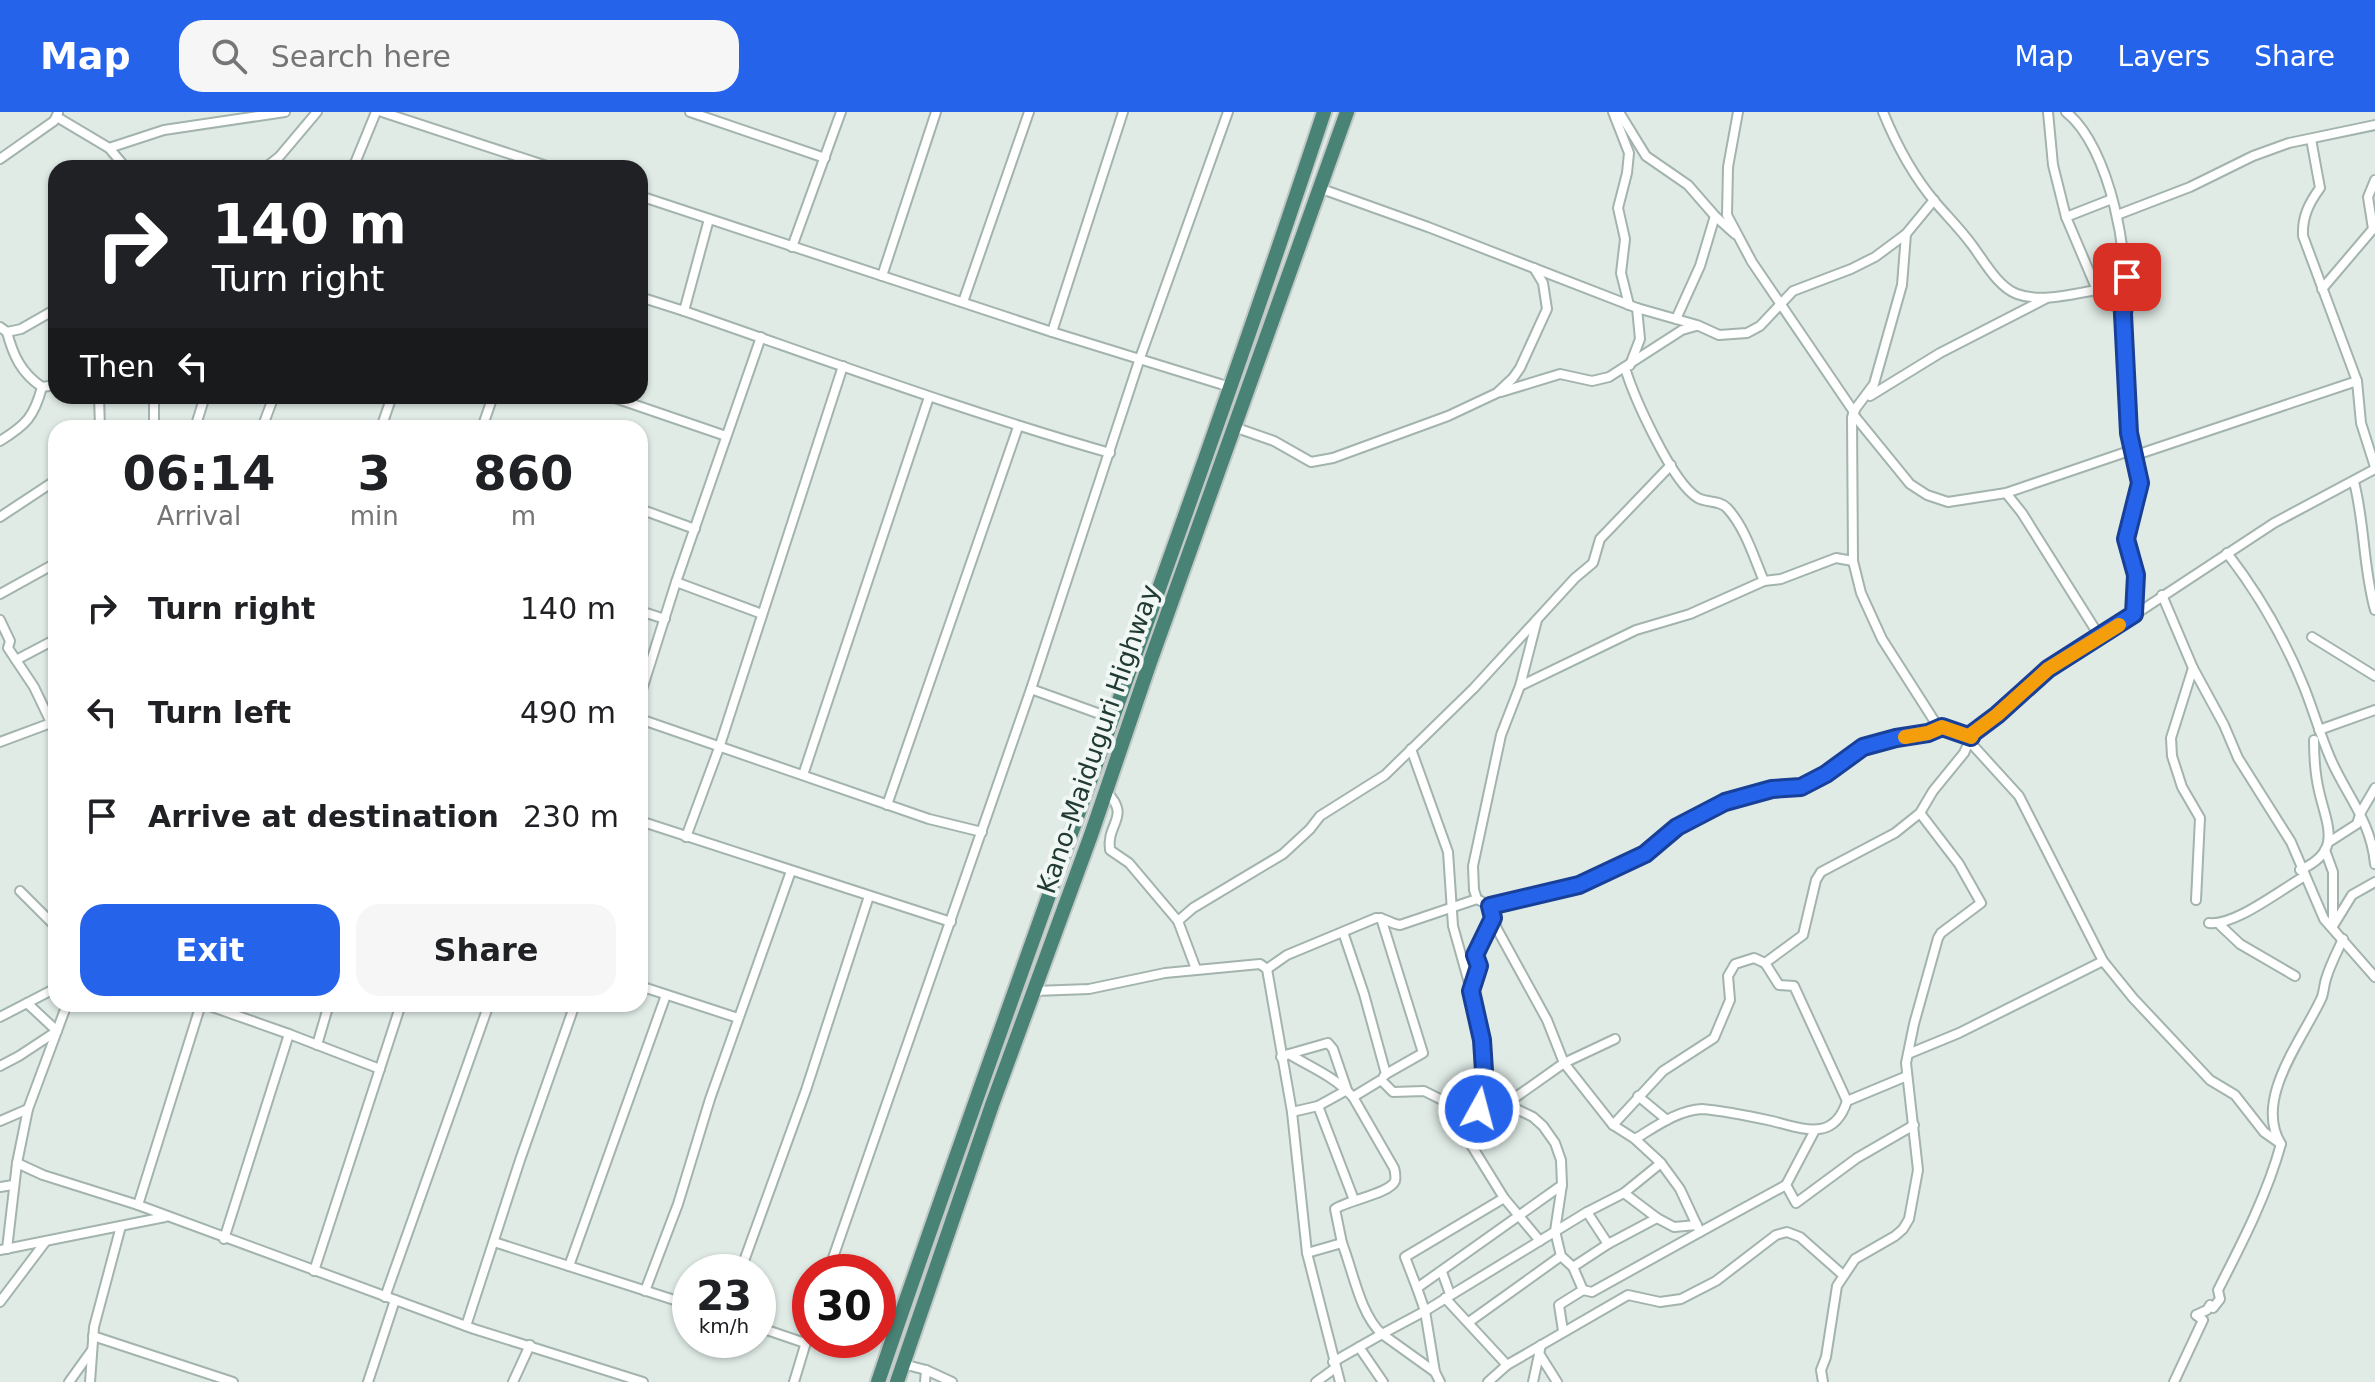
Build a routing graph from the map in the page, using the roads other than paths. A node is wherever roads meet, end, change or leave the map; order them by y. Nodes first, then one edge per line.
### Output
1 (285, 112) edge
2 (317, 112) edge
3 (376, 112) edge
4 (382, 112) edge
5 (690, 112) edge
6 (841, 112) edge
7 (936, 112) edge
8 (1029, 112) edge
9 (1123, 112) edge
10 (1228, 112) edge
11 (1324, 112) edge
12 (1347, 112) edge
13 (1616, 112) edge
14 (1738, 112) edge
15 (1883, 112) edge
16 (2048, 112) edge
17 (2066, 112) edge
18 (58, 114) edge
19 (2375, 125) edge
20 (2311, 139) junction
21 (109, 148) junction
22 (825, 158) junction
23 (0, 159) edge
24 (119, 160) edge
25 (275, 160) edge
26 (356, 160) edge
27 (529, 160) edge
28 (2375, 180) edge
29 (1319, 188) junction
30 (648, 199) edge
31 (2112, 199) junction
32 (1934, 200) junction
33 (2117, 215) junction
34 (1715, 216) junction
35 (2066, 217) junction
36 (709, 219) junction
37 (1906, 234) junction
38 (1739, 237) junction
39 (792, 247) junction
40 (1534, 268) junction
41 (882, 276) junction
42 (2322, 289) junction
43 (2097, 290) junction
44 (2048, 298) junction
45 (648, 300) edge
46 (963, 302) junction
47 (1782, 305) junction
48 (1633, 307) junction
49 (684, 311) junction
50 (48, 314) edge
51 (2123, 314) junction
52 (1676, 319) junction
53 (1697, 325) junction
54 (4, 329) edge
55 (1052, 332) junction
56 (761, 337) junction
57 (1140, 358) junction
58 (843, 366) junction
59 (1628, 366) junction
60 (2357, 381) junction
61 (48, 386) edge
62 (42, 387) junction
63 (1230, 387) junction
64 (1497, 393) junction
65 (929, 397) junction
66 (1863, 400) junction
67 (632, 404) edge
68 (1854, 413) junction
69 (1018, 427) junction
70 (1234, 427) junction
71 (726, 436) junction
72 (0, 441) edge
73 (1110, 453) junction
74 (2133, 453) junction
75 (1671, 465) junction
76 (2375, 468) edge
77 (2354, 482) junction
78 (48, 485) edge
79 (2006, 493) junction
80 (648, 512) edge
81 (0, 517) edge
82 (695, 529) junction
83 (2227, 553) junction
84 (1853, 561) junction
85 (48, 567) edge
86 (1764, 581) junction
87 (676, 582) junction
88 (0, 594) edge
89 (2162, 595) junction
90 (2374, 605) edge
91 (648, 614) edge
92 (762, 614) junction
93 (2134, 614) junction
94 (665, 619) junction
95 (0, 620) edge
96 (1537, 620) junction
97 (2100, 637) junction
98 (2312, 637) dead end
99 (48, 643) edge
100 (4, 650) edge
101 (16, 660) junction
102 (2193, 668) junction
103 (648, 671) edge
104 (2375, 676) edge
105 (1520, 686) junction
106 (1031, 689) junction
107 (2375, 710) edge
108 (48, 716) edge
109 (1111, 718) junction
110 (648, 722) edge
111 (1942, 727) junction
112 (48, 730) edge
113 (2319, 730) junction
114 (1970, 739) junction
115 (2314, 740) dead end
116 (0, 742) edge
117 (719, 748) junction
118 (1411, 749) junction
119 (803, 775) junction
120 (2375, 788) edge
121 (1106, 791) junction
122 (887, 805) junction
123 (1920, 813) junction
124 (2375, 815) edge
125 (2361, 818) junction
126 (648, 824) edge
127 (982, 832) junction
128 (686, 837) junction
129 (2327, 846) junction
130 (2375, 864) edge
131 (2302, 869) junction
132 (791, 871) junction
133 (2375, 882) edge
134 (20, 891) dead end
135 (869, 896) junction
136 (1477, 899) junction
137 (2196, 900) dead end
138 (1490, 906) junction
139 (1452, 907) junction
140 (1381, 918) junction
141 (1493, 918) junction
142 (48, 919) edge
143 (1178, 921) junction
144 (951, 922) junction
145 (2209, 923) dead end
146 (2220, 925) junction
147 (2333, 926) junction
148 (1343, 932) junction
149 (2343, 939) junction
150 (2103, 961) junction
151 (1765, 963) junction
152 (1196, 969) junction
153 (1267, 969) junction
154 (2295, 976) dead end
155 (2375, 977) edge
156 (648, 989) edge
157 (1035, 991) junction
158 (1471, 991) junction
159 (48, 992) edge
160 (666, 995) junction
161 (27, 1003) junction
162 (64, 1012) edge
163 (200, 1012) edge
164 (226, 1012) edge
165 (327, 1012) edge
166 (398, 1012) edge
167 (486, 1012) edge
168 (572, 1012) edge
169 (1, 1014) edge
170 (738, 1018) junction
171 (57, 1031) junction
172 (289, 1034) junction
173 (1615, 1039) dead end
174 (317, 1045) junction
175 (1908, 1054) junction
176 (1285, 1056) junction
177 (1564, 1063) junction
178 (0, 1066) edge
179 (380, 1069) junction
180 (1907, 1076) junction
181 (1383, 1077) junction
182 (1350, 1094) junction
183 (1638, 1096) junction
184 (1444, 1101) junction
185 (1847, 1101) junction
186 (1506, 1104) junction
187 (1318, 1106) junction
188 (28, 1109) junction
189 (1479, 1109) junction
190 (1292, 1112) junction
191 (1667, 1120) junction
192 (0, 1121) edge
193 (1613, 1125) junction
194 (1914, 1125) junction
195 (1815, 1130) junction
196 (1465, 1135) junction
197 (1635, 1139) junction
198 (2281, 1144) junction
199 (17, 1163) junction
200 (1661, 1163) junction
201 (13, 1185) junction
202 (1562, 1185) junction
203 (1786, 1185) junction
204 (0, 1187) edge
205 (1624, 1193) junction
206 (1504, 1198) junction
207 (1354, 1200) junction
208 (138, 1205) junction
209 (1587, 1212) junction
210 (166, 1216) junction
211 (1516, 1216) junction
212 (1657, 1218) junction
213 (121, 1226) junction
214 (1698, 1229) junction
215 (1555, 1231) junction
216 (224, 1239) junction
217 (46, 1241) junction
218 (1540, 1241) junction
219 (494, 1242) junction
220 (1342, 1243) junction
221 (1608, 1244) junction
222 (4, 1250) edge
223 (1307, 1253) junction
224 (747, 1254) edge
225 (834, 1254) edge
226 (1561, 1256) junction
227 (569, 1266) junction
228 (1573, 1267) junction
229 (314, 1271) junction
230 (1442, 1272) junction
231 (1843, 1275) junction
232 (1417, 1288) junction
233 (1583, 1290) junction
234 (645, 1291) junction
235 (1448, 1296) junction
236 (385, 1297) junction
237 (672, 1299) edge
238 (395, 1300) junction
239 (0, 1302) edge
240 (1425, 1311) junction
241 (1469, 1322) junction
242 (466, 1326) junction
243 (1563, 1331) junction
244 (1382, 1334) junction
245 (93, 1336) junction
246 (530, 1345) junction
247 (1541, 1345) junction
248 (1359, 1347) junction
249 (92, 1350) junction
250 (1540, 1355) junction
251 (801, 1358) edge
252 (903, 1364) junction
253 (1334, 1365) junction
254 (1507, 1365) junction
255 (926, 1370) junction
256 (1435, 1372) junction
257 (69, 1382) edge
258 (90, 1382) edge
259 (233, 1382) edge
260 (368, 1382) edge
261 (513, 1382) edge
262 (643, 1382) edge
263 (794, 1382) edge
264 (878, 1382) edge
265 (897, 1382) edge
266 (925, 1382) edge
267 (952, 1382) edge
268 (1316, 1382) edge
269 (1340, 1382) edge
270 (1383, 1382) edge
271 (1440, 1382) edge
272 (1488, 1382) edge
273 (1533, 1382) edge
274 (1557, 1382) edge
275 (1823, 1382) edge
276 (2174, 1382) edge

1 - 21 street
2 - 25 street
3 - 26 street
4 - 27 street
5 - 22 street
6 - 22 street
7 - 41 street
8 - 46 street
9 - 55 street
10 - 57 street
11 - 63 highway, Kano-Maiduguri Highway
12 - 29 highway, Kano-Maiduguri Highway
13 - 34 street
13 - 48 street
14 - 38 street
15 - 32 street
16 - 35 street
17 - 31 street
18 - 21 street
18 - 23 street
19 - 20 street
20 - 33 street
20 - 42 street
21 - 24 street
22 - 39 street
28 - 42 street
29 - 40 street
29 - 70 highway, Kano-Maiduguri Highway
30 - 36 street
31 - 33 street
31 - 35 street
32 - 37 street
32 - 44 street
33 - 51 street
34 - 38 street
34 - 52 street
35 - 43 street
36 - 39 street
36 - 49 street
37 - 47 street
37 - 66 street
38 - 47 street
39 - 41 street
40 - 48 street
40 - 64 street
41 - 46 street
42 - 60 street
43 - 44 street
43 - 51 street
44 - 66 street
45 - 49 street
46 - 55 street
47 - 53 street
47 - 68 street
48 - 52 street
48 - 59 street
49 - 56 street
50 - 54 street
51 - 74 street
52 - 53 street
53 - 59 street
54 - 62 street
55 - 57 street
56 - 58 street
56 - 71 street
57 - 63 street
57 - 73 street
58 - 65 street
58 - 92 street
59 - 64 street
59 - 75 street
60 - 74 street
60 - 76 street
61 - 62 street
62 - 72 street
63 - 109 highway, Kano-Maiduguri Highway
64 - 70 street
65 - 69 street
65 - 119 street
66 - 68 street
67 - 71 street
68 - 79 street
68 - 84 street
69 - 73 street
69 - 122 street
70 - 121 highway, Kano-Maiduguri Highway
71 - 82 street
73 - 106 street
74 - 79 street
74 - 93 street
75 - 86 street
75 - 96 street
76 - 77 street
77 - 83 street
77 - 90 street
78 - 81 street
79 - 97 street
80 - 82 street
82 - 87 street
83 - 89 street
83 - 113 street
84 - 86 street
84 - 111 street
85 - 88 street
86 - 105 street
87 - 92 street
87 - 94 street
89 - 93 street
89 - 102 street
91 - 94 street
92 - 117 street
93 - 97 street
94 - 103 street
95 - 100 street
96 - 105 street
96 - 118 street
97 - 114 street
98 - 104 street
99 - 101 street
100 - 101 street
101 - 108 street
102 - 131 street
102 - 137 street
105 - 136 street
106 - 109 street
106 - 127 street
107 - 113 street
109 - 264 highway, Kano-Maiduguri Highway
110 - 117 street
111 - 114 street
111 - 138 street
112 - 116 street
113 - 125 street
114 - 123 street
114 - 150 street
115 - 129 street
117 - 119 street
117 - 128 street
118 - 139 street
118 - 143 street
119 - 122 street
120 - 125 street
121 - 143 street
121 - 157 highway, Kano-Maiduguri Highway
122 - 127 street
123 - 151 street
123 - 175 street
124 - 125 street
125 - 129 street
125 - 130 street
126 - 128 street
127 - 144 street
128 - 132 street
129 - 131 street
129 - 147 street
131 - 146 street
131 - 147 street
132 - 135 street
132 - 170 street
133 - 147 street
134 - 142 street
135 - 144 street
135 - 224 street
136 - 138 street
136 - 139 street
138 - 141 street
139 - 140 street
139 - 158 street
140 - 148 street
140 - 181 street
141 - 158 street
141 - 177 street
143 - 152 street
144 - 225 street
145 - 146 street
146 - 154 street
147 - 149 street
148 - 153 street
148 - 181 street
149 - 155 street
149 - 198 street
150 - 175 street
150 - 198 street
151 - 183 street
151 - 185 street
152 - 153 street
152 - 157 street
153 - 176 street
156 - 160 street
157 - 252 highway, Kano-Maiduguri Highway
158 - 189 street
159 - 161 street
160 - 170 street
160 - 227 street
161 - 169 street
161 - 171 street
162 - 171 street
163 - 208 street
164 - 172 street
165 - 174 street
166 - 179 street
167 - 236 street
168 - 219 street
170 - 234 street
171 - 178 street
171 - 188 street
172 - 174 street
172 - 216 street
173 - 177 street
174 - 179 street
175 - 180 street
176 - 182 street
176 - 182 street
176 - 190 street
177 - 186 street
177 - 193 street
179 - 229 street
180 - 185 street
180 - 194 street
181 - 182 street
181 - 184 street
182 - 187 street
182 - 207 street
183 - 191 street
183 - 193 street
184 - 189 street
184 - 196 street
185 - 195 street
186 - 189 street
186 - 202 street
187 - 190 street
187 - 207 street
188 - 192 street
188 - 199 street
189 - 196 street
190 - 223 street
191 - 195 street
191 - 197 street
193 - 197 street
194 - 203 street
194 - 231 street
195 - 203 street
196 - 206 street
197 - 200 street
198 - 276 street
199 - 201 street
199 - 208 street
200 - 205 street
200 - 214 street
201 - 204 street
201 - 222 street
202 - 211 street
202 - 215 street
203 - 214 street
205 - 209 street
205 - 212 street
206 - 211 street
206 - 232 street
207 - 220 street
208 - 210 street
209 - 215 street
209 - 221 street
210 - 213 street
210 - 216 street
211 - 218 street
211 - 230 street
212 - 214 street
212 - 221 street
213 - 217 street
213 - 245 street
214 - 233 street
215 - 218 street
215 - 226 street
216 - 229 street
217 - 222 street
217 - 239 street
218 - 235 street
219 - 227 street
219 - 242 street
220 - 223 street
220 - 244 street
221 - 228 street
223 - 253 street
226 - 228 street
226 - 241 street
227 - 234 street
228 - 233 street
229 - 236 street
230 - 232 street
230 - 235 street
231 - 243 street
231 - 275 street
232 - 240 street
233 - 243 street
234 - 237 street
235 - 240 street
235 - 241 street
236 - 238 street
238 - 242 street
238 - 260 street
240 - 244 street
240 - 256 street
241 - 254 street
242 - 246 street
243 - 247 street
244 - 248 street
244 - 256 street
245 - 249 street
245 - 259 street
246 - 261 street
246 - 262 street
247 - 250 street
247 - 254 street
248 - 253 street
248 - 270 street
249 - 257 street
249 - 258 street
250 - 273 street
250 - 274 street
251 - 263 street
252 - 255 street
252 - 265 highway, Kano-Maiduguri Highway
253 - 268 street
253 - 269 street
254 - 272 street
255 - 266 street
255 - 267 street
256 - 271 street

